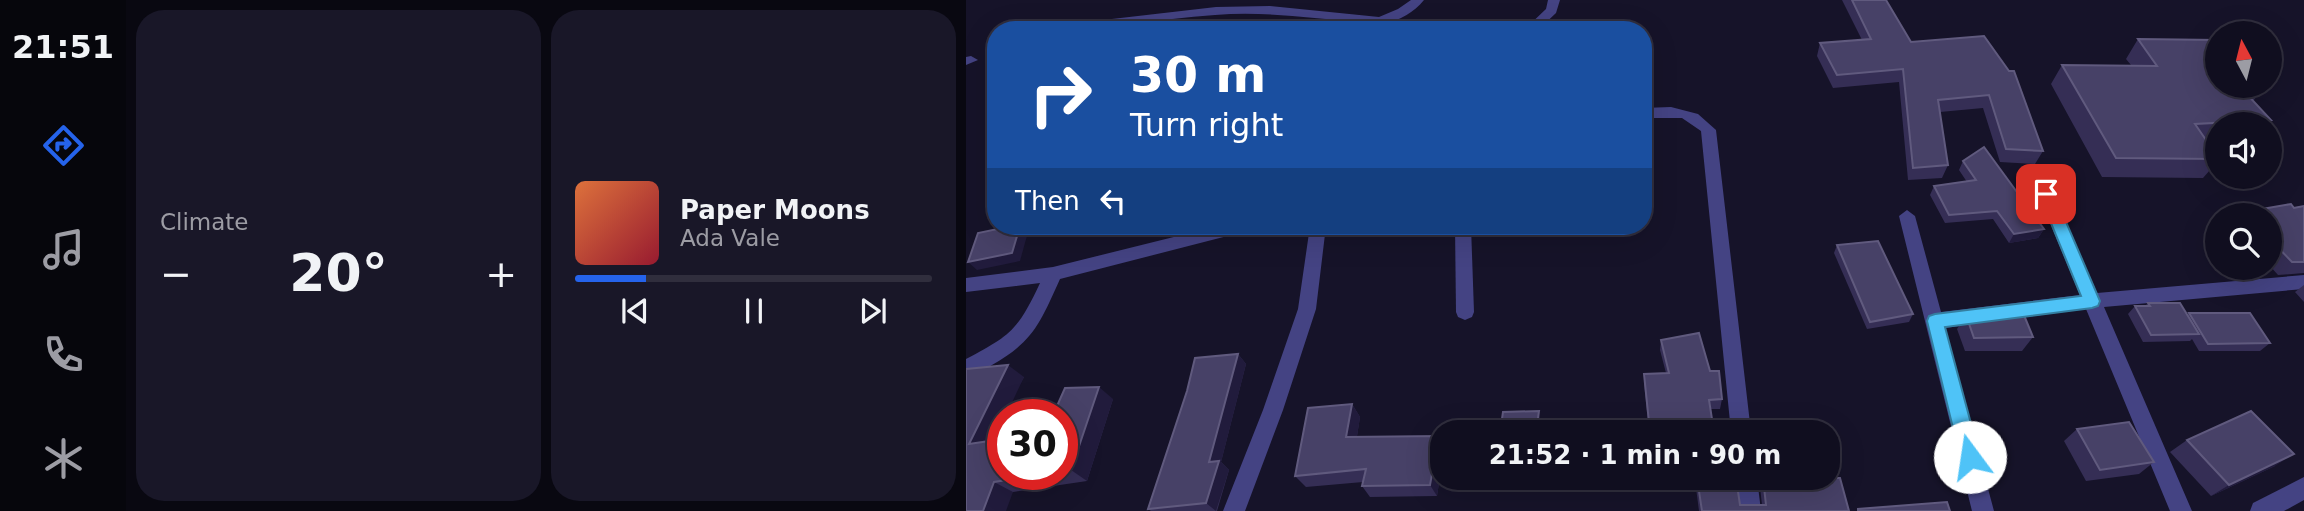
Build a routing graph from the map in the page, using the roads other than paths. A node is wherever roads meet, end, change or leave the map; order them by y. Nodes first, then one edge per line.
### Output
1 (1418, 0) edge
2 (1553, 0) edge
3 (1219, 6) edge
4 (1177, 16) junction
5 (1376, 20) junction
6 (1132, 21) edge
7 (1175, 21) edge
8 (1373, 21) edge
9 (1540, 21) edge
10 (1652, 113) edge
11 (2046, 194) dead end
12 (1907, 216) dead end
13 (1207, 235) edge
14 (1317, 235) edge
15 (1463, 235) edge
16 (1053, 274) junction
17 (2304, 282) edge
18 (966, 285) edge
19 (2092, 301) junction
20 (1465, 312) dead end
21 (1935, 321) junction
22 (970, 366) edge
23 (1740, 420) edge
24 (2304, 488) edge
25 (1747, 490) edge
26 (1234, 511) edge
27 (1749, 511) edge
28 (1983, 511) edge
29 (2181, 511) edge
30 (2261, 511) edge

1 - 5 street
2 - 9 street
3 - 4 street
3 - 5 street
4 - 6 street
4 - 7 street
5 - 8 street
10 - 23 street
11 - 19 street
12 - 21 street
13 - 16 street
14 - 26 street
15 - 20 street
16 - 18 street
16 - 22 street
17 - 19 street
19 - 21 street
19 - 29 street
21 - 28 street
24 - 30 street
25 - 27 street

